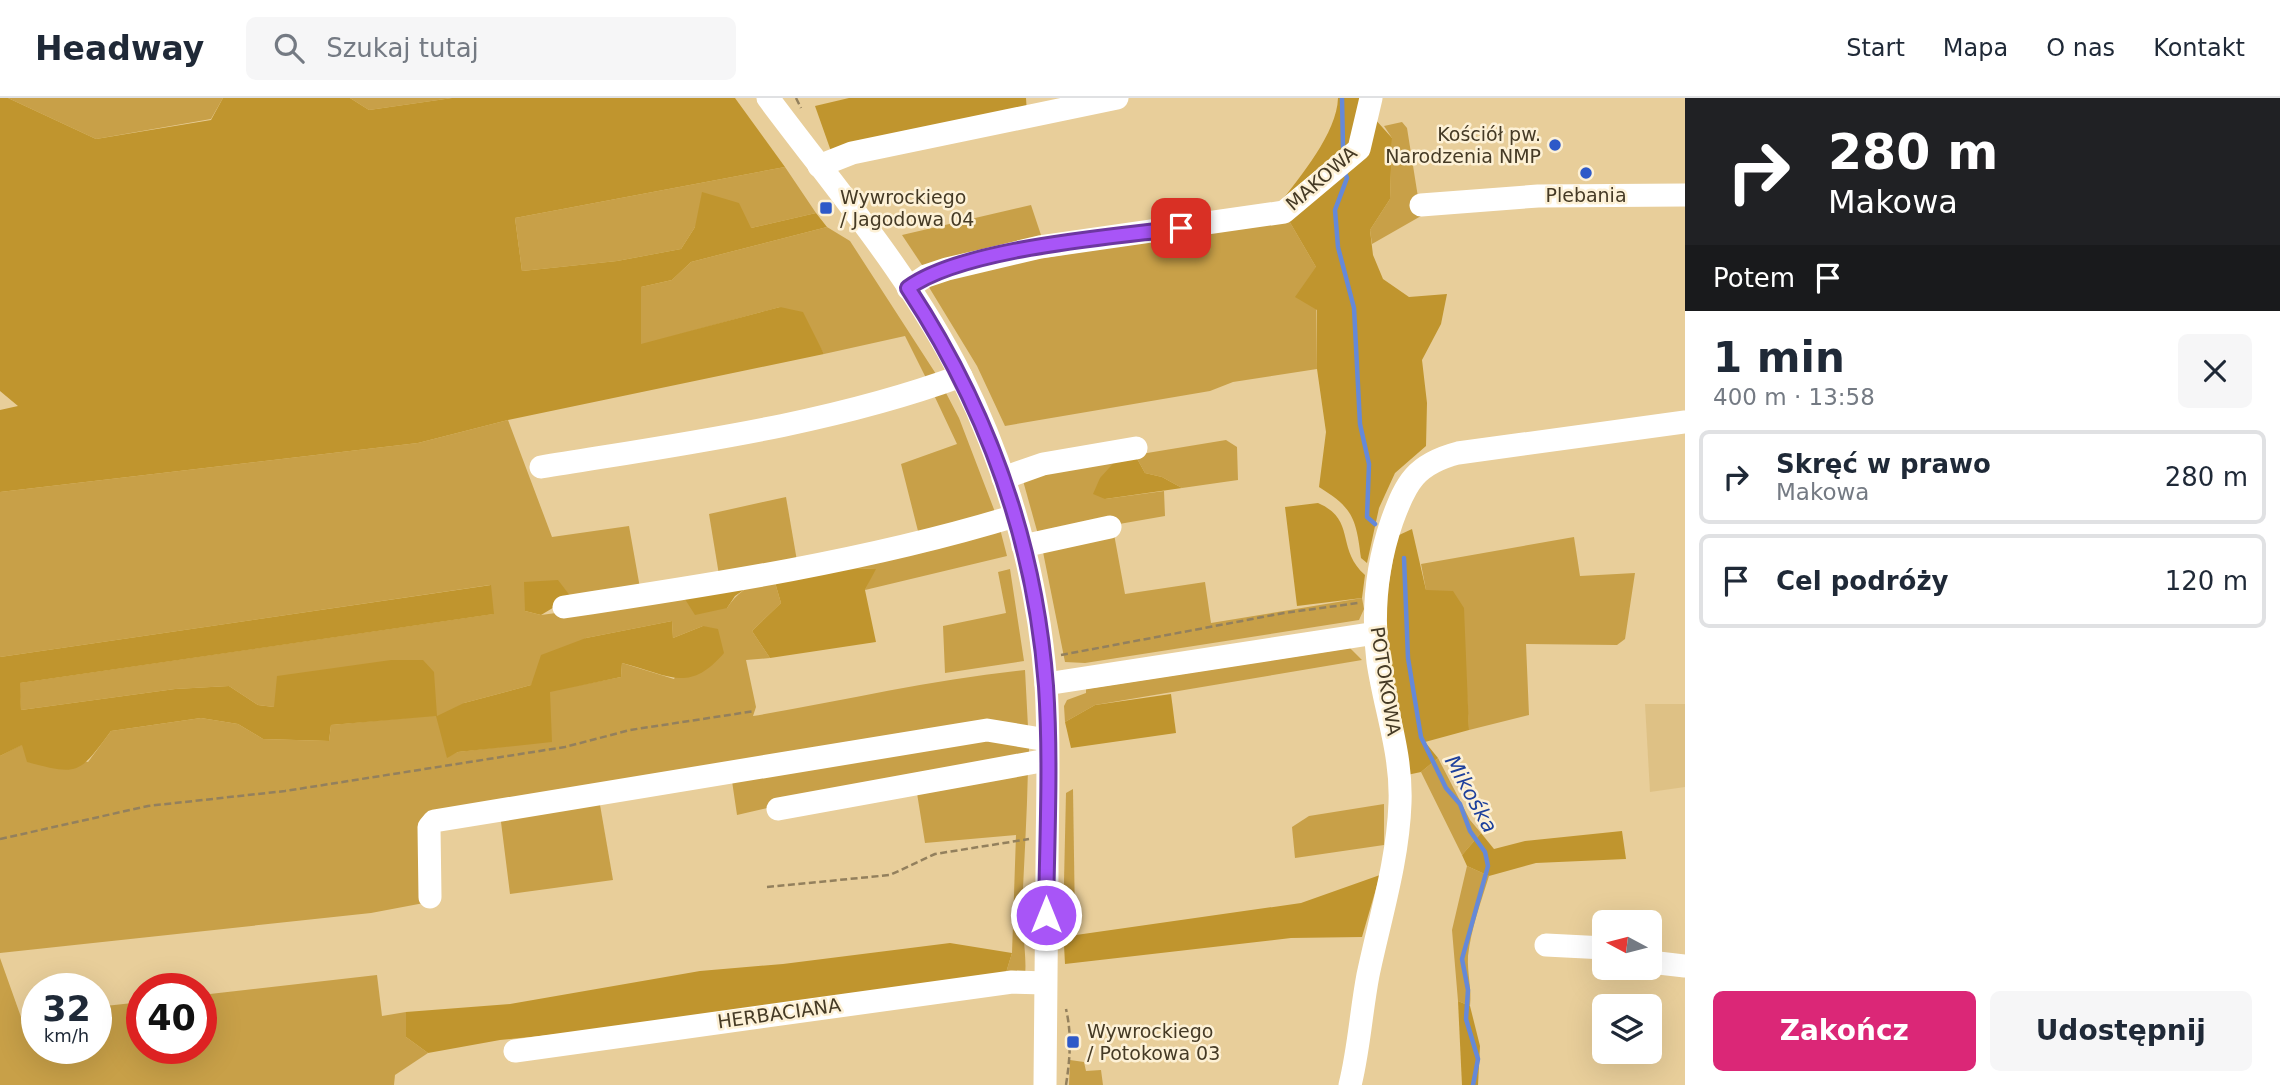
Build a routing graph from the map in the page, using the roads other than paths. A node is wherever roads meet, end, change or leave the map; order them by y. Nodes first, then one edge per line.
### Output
1 (768, 98) edge
2 (1117, 98) edge
3 (1371, 98) edge
4 (818, 166) junction
5 (1685, 195) edge
6 (1421, 205) dead end
7 (908, 288) junction
8 (961, 376) junction
9 (1685, 422) edge
10 (1136, 448) dead end
11 (541, 467) dead end
12 (1003, 478) junction
13 (1015, 516) junction
14 (1110, 527) dead end
15 (1023, 546) junction
16 (564, 607) dead end
17 (1376, 633) junction
18 (1046, 684) junction
19 (1047, 750) junction
20 (778, 809) dead end
21 (430, 897) dead end
22 (1546, 946) dead end
23 (1592, 948) edge
24 (1662, 963) edge
25 (1685, 966) edge
26 (1045, 983) junction
27 (514, 1051) dead end
28 (1045, 1085) edge
29 (1350, 1085) edge

1 - 4 street
2 - 4 street
3 - 7 street, MAKOWA
4 - 7 street
5 - 6 street
7 - 8 street
8 - 11 street
8 - 12 street
9 - 17 street, POTOKOWA
10 - 12 street
12 - 13 street
13 - 15 street
13 - 16 street
14 - 15 street
15 - 18 street
17 - 18 street
17 - 29 street, POTOKOWA
18 - 19 street
19 - 20 street
19 - 21 street
19 - 26 street
22 - 23 street
24 - 25 street
26 - 27 street, HERBACIANA
26 - 28 street

